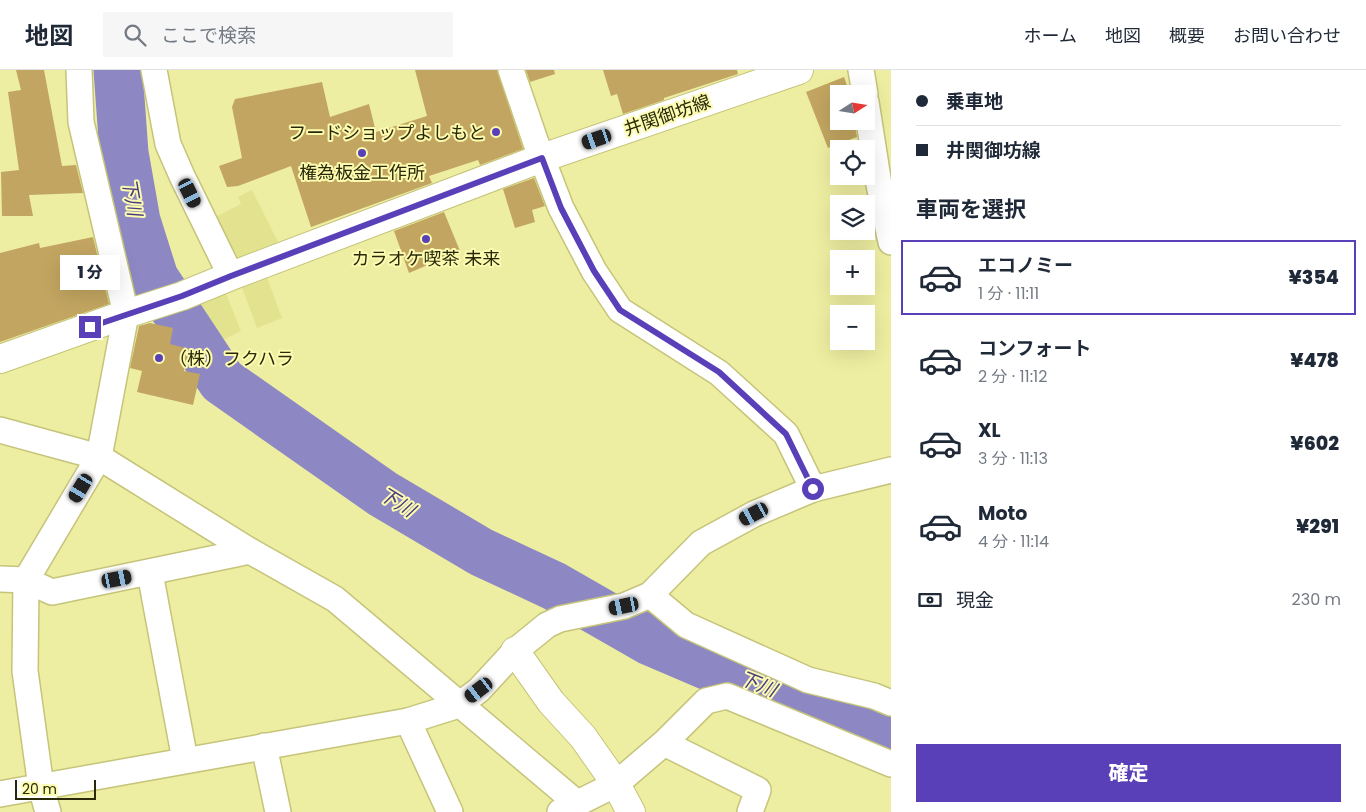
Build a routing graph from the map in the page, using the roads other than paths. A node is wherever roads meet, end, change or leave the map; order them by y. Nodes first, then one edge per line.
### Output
1 (79, 70) edge
2 (154, 70) edge
3 (511, 70) edge
4 (799, 70) edge
5 (861, 70) edge
6 (864, 85) edge
7 (870, 130) edge
8 (542, 158) junction
9 (891, 242) edge
10 (231, 276) junction
11 (126, 314) junction
12 (0, 359) edge
13 (0, 430) edge
14 (99, 458) junction
15 (891, 470) edge
16 (813, 489) junction
17 (250, 551) junction
18 (150, 572) junction
19 (0, 579) edge
20 (26, 580) junction
21 (650, 595) junction
22 (514, 651) junction
23 (891, 703) edge
24 (459, 705) junction
25 (408, 721) junction
26 (664, 743) junction
27 (264, 746) junction
28 (185, 760) junction
29 (891, 764) edge
30 (616, 784) junction
31 (41, 787) junction
32 (0, 794) edge
33 (569, 808) edge
34 (48, 812) edge
35 (278, 812) edge
36 (450, 812) edge
37 (630, 812) edge
38 (750, 812) edge

1 - 11 street
2 - 10 street
3 - 8 street
4 - 8 main road, 井関御坊線
5 - 6 street
7 - 9 street
8 - 10 main road, 井関御坊線
8 - 16 street
10 - 11 main road, 井関御坊線
11 - 12 main road, 井関御坊線
11 - 14 street
13 - 14 street
14 - 17 street
14 - 20 street
15 - 16 street
16 - 21 street
17 - 18 street
17 - 24 street
18 - 20 street
18 - 28 street
19 - 20 street
20 - 31 street
21 - 22 street
21 - 23 street
22 - 24 street
22 - 30 main road
24 - 25 street
24 - 33 street
25 - 27 street
25 - 36 street
26 - 29 street
26 - 30 street
26 - 38 street
27 - 28 street
27 - 35 street
28 - 31 street
30 - 33 street
30 - 37 main road
31 - 32 street
31 - 34 street

